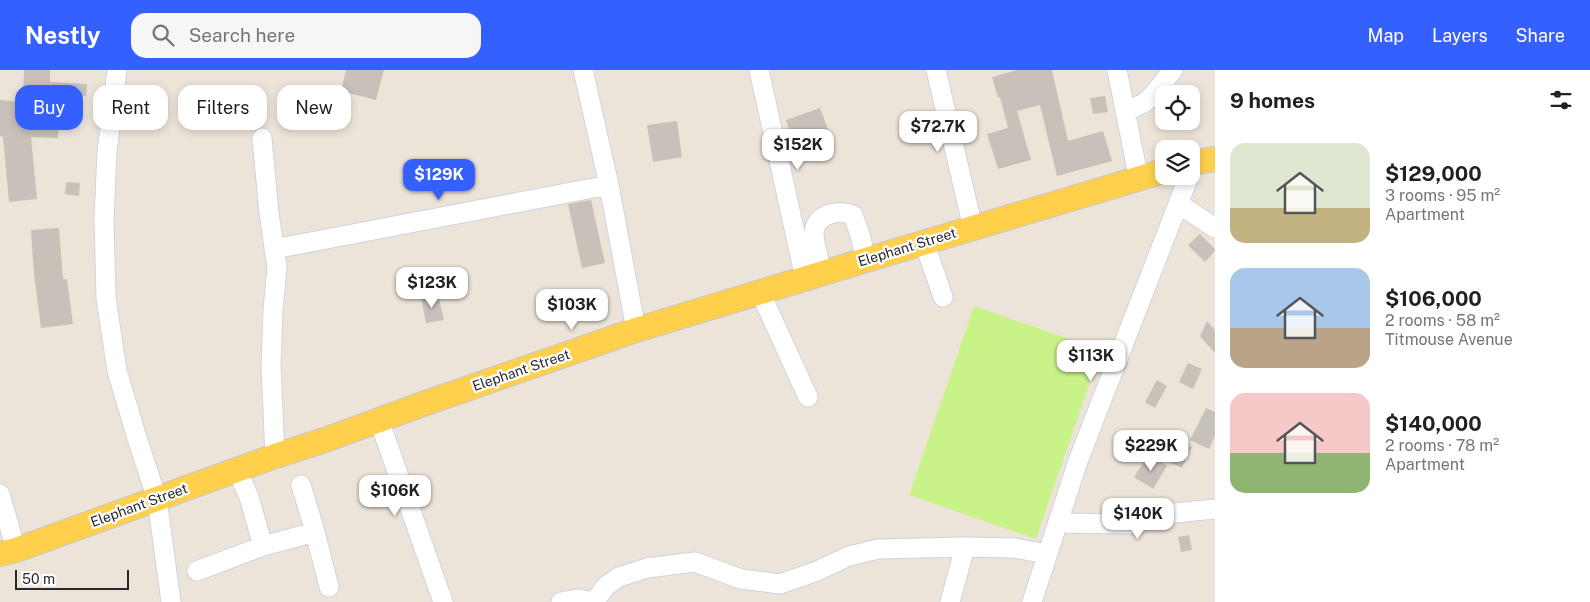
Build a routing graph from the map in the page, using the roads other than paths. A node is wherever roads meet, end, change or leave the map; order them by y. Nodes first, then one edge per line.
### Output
1 (118, 70) edge
2 (583, 70) edge
3 (759, 70) edge
4 (936, 70) edge
5 (1117, 70) edge
6 (1173, 70) edge
7 (1125, 112) junction
8 (262, 138) dead end
9 (1155, 175) edge
10 (1139, 180) junction
11 (609, 185) junction
12 (1188, 185) edge
13 (1179, 204) junction
14 (973, 228) junction
15 (1215, 228) edge
16 (924, 242) junction
17 (274, 249) junction
18 (866, 260) junction
19 (813, 275) junction
20 (760, 292) junction
21 (943, 298) dead end
22 (636, 330) junction
23 (808, 397) dead end
24 (379, 420) junction
25 (275, 456) junction
26 (237, 470) junction
27 (301, 485) dead end
28 (0, 494) edge
29 (157, 499) junction
30 (1215, 509) edge
31 (1058, 523) junction
32 (314, 532) junction
33 (263, 546) junction
34 (964, 547) junction
35 (8, 552) edge
36 (1047, 554) junction
37 (197, 572) dead end
38 (330, 587) dead end
39 (171, 602) edge
40 (443, 602) edge
41 (561, 602) edge
42 (594, 602) edge
43 (950, 602) edge
44 (1032, 602) edge

1 - 29 street
2 - 11 street
3 - 19 street
4 - 14 street
5 - 7 street
6 - 7 street
7 - 10 street
8 - 17 street
9 - 10 main road, Elephant Street
10 - 14 main road, Elephant Street
11 - 17 street
11 - 22 street
12 - 13 street
13 - 15 street
13 - 31 street
14 - 16 main road, Elephant Street
16 - 18 main road, Elephant Street
16 - 21 street
17 - 25 street
18 - 19 main road, Elephant Street
18 - 19 street
19 - 20 main road, Elephant Street
20 - 22 main road, Elephant Street
20 - 23 street
22 - 24 main road, Elephant Street
24 - 25 main road, Elephant Street
24 - 40 street
25 - 26 main road, Elephant Street
26 - 29 main road, Elephant Street
26 - 33 street
27 - 32 street
28 - 35 street
29 - 35 main road, Elephant Street
29 - 39 street
30 - 31 street
31 - 36 street
32 - 33 street
32 - 38 street
33 - 37 street
34 - 36 street
34 - 42 street
34 - 43 street
36 - 44 street
41 - 42 street

